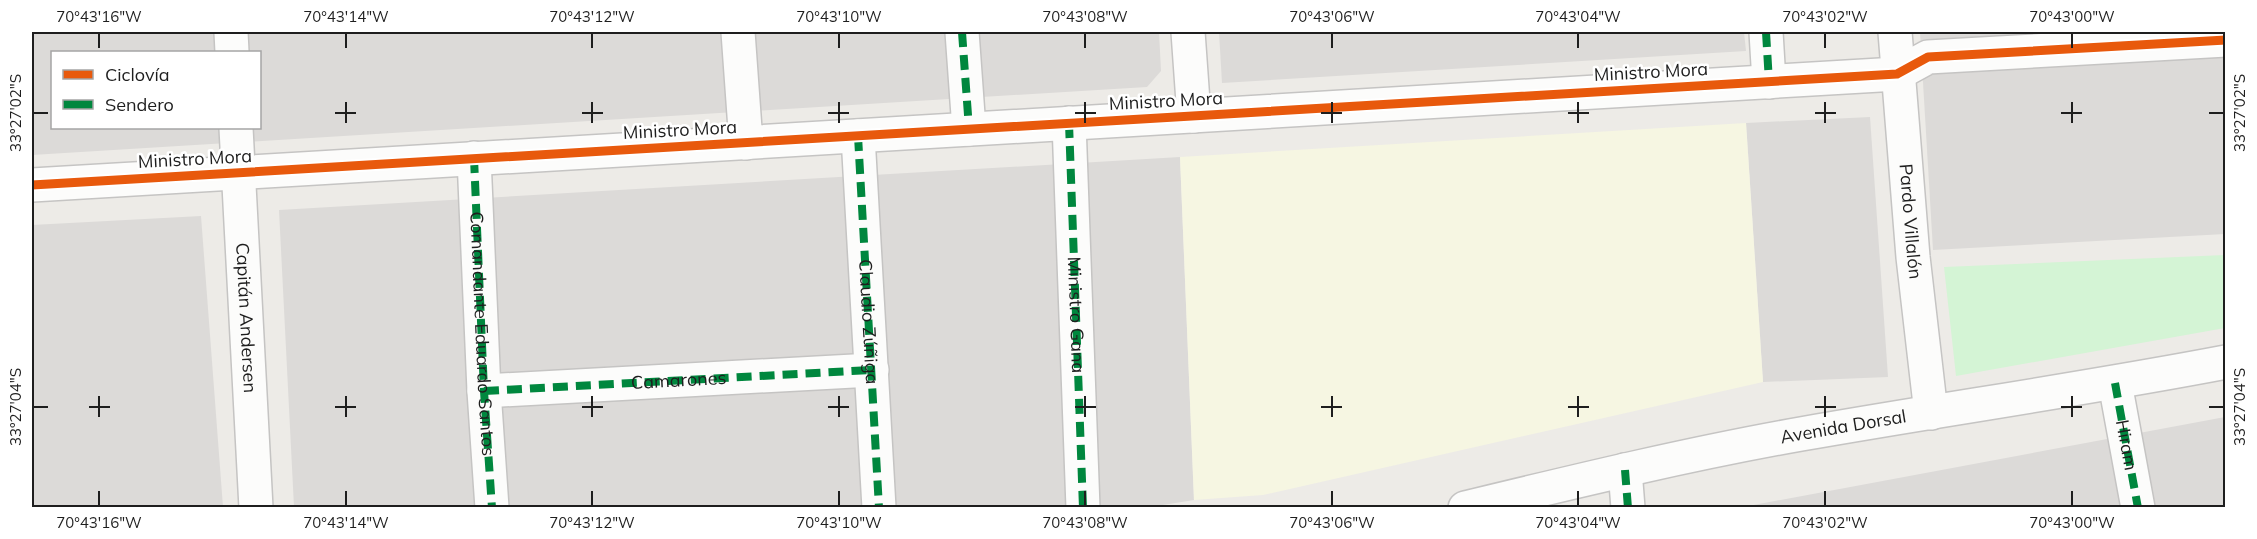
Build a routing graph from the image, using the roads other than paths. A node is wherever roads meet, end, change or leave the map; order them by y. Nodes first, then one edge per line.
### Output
1 (231, 32) edge
2 (738, 32) edge
3 (962, 32) edge
4 (1188, 32) edge
5 (1766, 32) edge
6 (1895, 32) edge
7 (2226, 40) edge
8 (232, 51) edge
9 (1898, 74) junction
10 (1769, 82) junction
11 (1194, 116) junction
12 (1069, 123) junction
13 (236, 129) edge
14 (969, 129) junction
15 (858, 136) junction
16 (746, 142) junction
17 (474, 158) junction
18 (238, 172) junction
19 (32, 185) edge
20 (2226, 362) edge
21 (872, 370) junction
22 (2115, 383) junction
23 (484, 391) junction
24 (1931, 413) junction
25 (1625, 470) junction
26 (256, 507) edge
27 (492, 507) edge
28 (879, 507) edge
29 (1083, 507) edge
30 (1465, 507) edge
31 (1628, 507) edge
32 (2138, 507) edge

1 - 8 street
2 - 16 street
3 - 14 street
4 - 11 street
5 - 10 street
6 - 9 street, Pardo Villalón
7 - 9 street, Ministro Mora
9 - 10 street, Ministro Mora
9 - 24 street, Pardo Villalón
10 - 11 street, Ministro Mora
11 - 12 street, Ministro Mora
12 - 14 street, Ministro Mora
12 - 29 street, Ministro Gana
13 - 18 street, Capitán Andersen
14 - 15 street, Ministro Mora
15 - 16 street, Ministro Mora
15 - 21 street, Claudio Zúñiga
16 - 17 street, Ministro Mora
17 - 18 street, Ministro Mora
17 - 23 street, Comandante Eduardo Santos
18 - 19 street, Ministro Mora
18 - 26 street, Capitán Andersen
20 - 22 street, Avenida Dorsal
21 - 23 street, Camarones
21 - 28 street, Claudio Zúñiga
22 - 24 street, Avenida Dorsal
22 - 32 street, Hiram
23 - 27 street, Comandante Eduardo Santos
24 - 25 street, Avenida Dorsal
25 - 30 street, Avenida Dorsal
25 - 31 street

